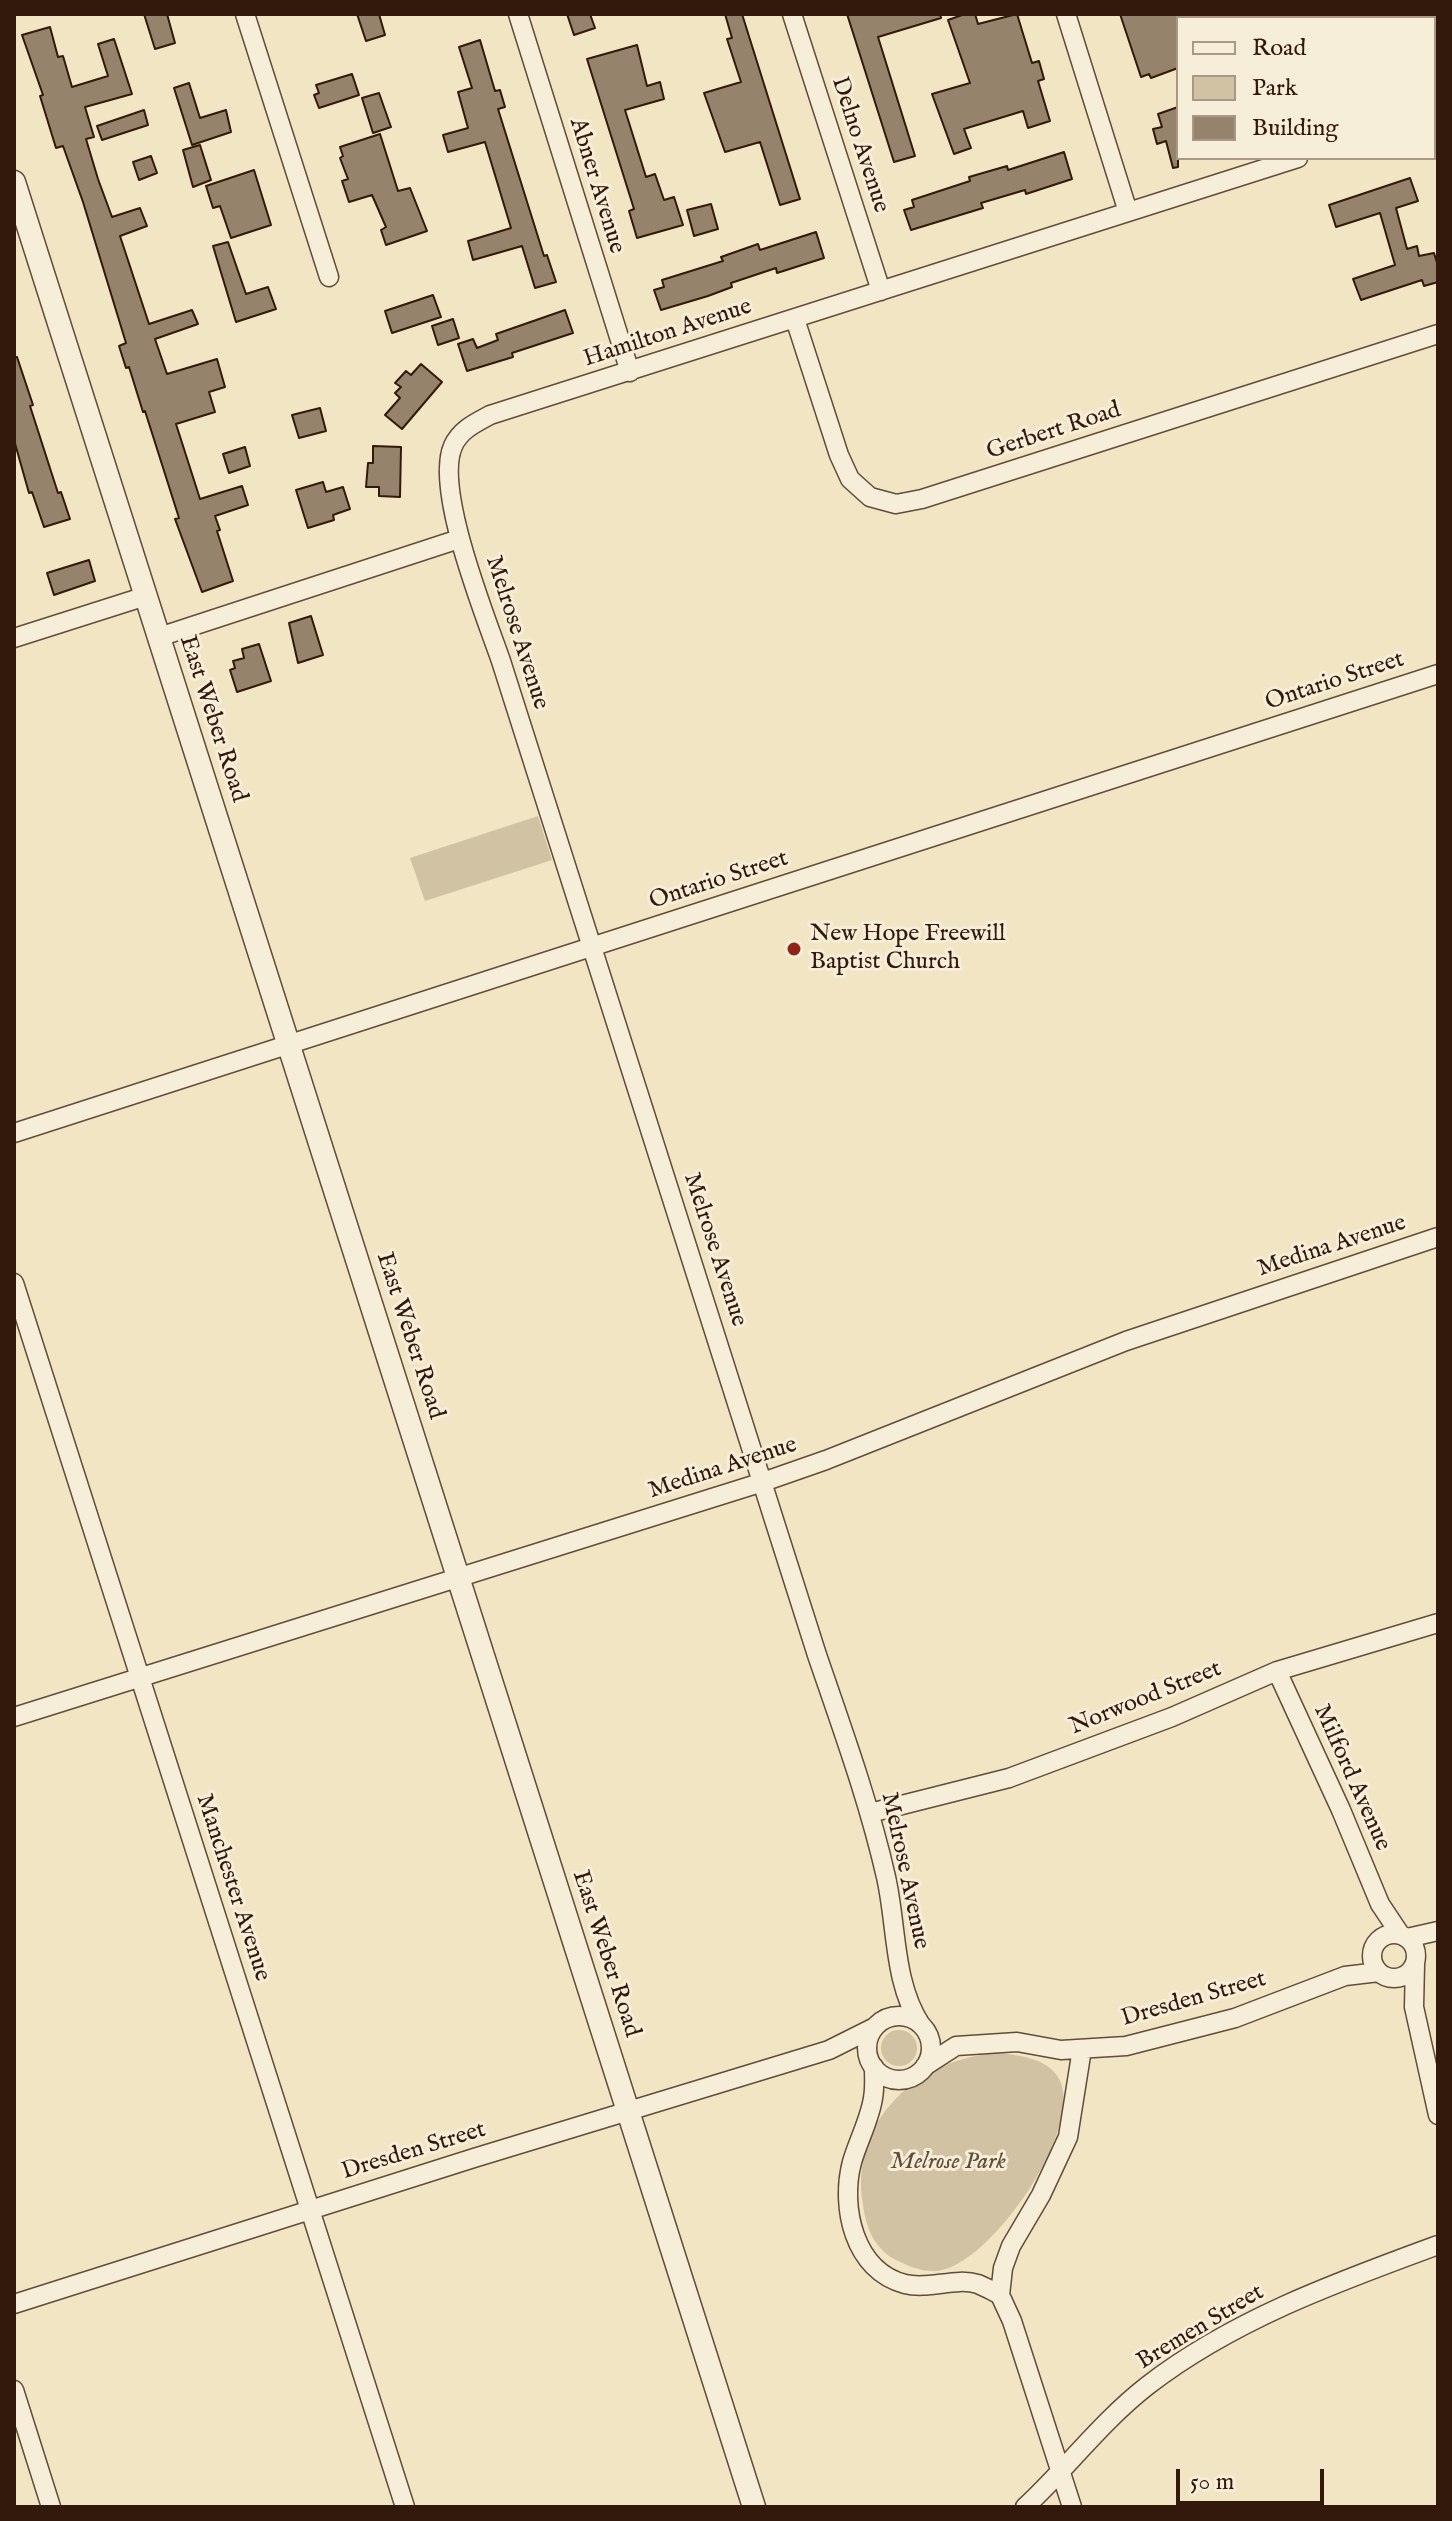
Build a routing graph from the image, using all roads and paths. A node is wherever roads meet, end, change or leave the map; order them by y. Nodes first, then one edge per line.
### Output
1 (245, 14) edge
2 (518, 14) edge
3 (792, 14) edge
4 (1066, 14) edge
5 (1292, 160) edge
6 (14, 182) edge
7 (1128, 212) junction
8 (329, 277) dead end
9 (881, 291) junction
10 (795, 319) junction
11 (1438, 334) edge
12 (630, 372) junction
13 (459, 539) junction
14 (146, 596) junction
15 (159, 637) junction
16 (14, 638) edge
17 (1438, 674) edge
18 (592, 948) junction
19 (289, 1046) junction
20 (14, 1133) edge
21 (1438, 1237) edge
22 (14, 1283) edge
23 (763, 1482) junction
24 (458, 1578) junction
25 (1438, 1623) edge
26 (1277, 1671) junction
27 (141, 1678) junction
28 (14, 1717) edge
29 (870, 1813) junction
30 (1380, 1904) junction
31 (1438, 1931) edge
32 (1404, 1936) junction
33 (1438, 1938) edge
34 (1376, 1946) junction
35 (1416, 1960) junction
36 (1382, 1974) junction
37 (1345, 1976) junction
38 (902, 1981) junction
39 (1414, 2007) junction
40 (881, 2022) junction
41 (924, 2030) junction
42 (956, 2046) junction
43 (1082, 2049) junction
44 (829, 2050) junction
45 (871, 2062) junction
46 (925, 2066) junction
47 (909, 2078) junction
48 (873, 2098) junction
49 (628, 2111) junction
50 (1438, 2115) edge
51 (309, 2210) junction
52 (1438, 2245) edge
53 (1000, 2295) junction
54 (14, 2304) edge
55 (14, 2390) edge
56 (1061, 2473) junction
57 (51, 2507) edge
58 (405, 2507) edge
59 (754, 2507) edge
60 (1025, 2507) edge
61 (1072, 2507) edge

1 - 8 street
2 - 12 street, Abner Avenue
3 - 9 street, Delno Avenue
4 - 7 street
5 - 7 street, Hamilton Avenue
6 - 14 street, East Weber Road
7 - 9 street, Hamilton Avenue
9 - 10 street, Hamilton Avenue
10 - 11 street, Gerbert Road
10 - 12 street, Hamilton Avenue
12 - 13 street, Hamilton Avenue
13 - 15 street
13 - 18 street, Melrose Avenue
14 - 15 street, East Weber Road
14 - 16 street
15 - 19 street, East Weber Road
17 - 18 street, Ontario Street
18 - 19 street, Ontario Street
18 - 23 street, Melrose Avenue
19 - 20 street, Ontario Street
19 - 24 street, East Weber Road
21 - 23 street, Medina Avenue
22 - 27 street, Manchester Avenue
23 - 24 street, Medina Avenue
23 - 29 street, Melrose Avenue
24 - 27 street, Medina Avenue
24 - 49 street, East Weber Road
25 - 26 street, Norwood Street
26 - 29 street, Norwood Street
26 - 30 street, Milford Avenue
27 - 28 street, Medina Avenue
27 - 51 street, Manchester Avenue
29 - 38 street, Melrose Avenue
30 - 32 street, Milford Avenue
30 - 34 street, Milford Avenue
31 - 32 street
32 - 34 street
32 - 35 street
33 - 35 street
34 - 36 street
34 - 37 street, Dresden Street
35 - 36 street
35 - 39 street
36 - 37 street, Dresden Street
36 - 39 street
37 - 43 street, Dresden Street
38 - 40 street, Melrose Avenue
38 - 41 street, Melrose Avenue
39 - 50 street
40 - 41 street
40 - 44 street, Dresden Street
40 - 45 street
41 - 42 street, Dresden Street
41 - 46 street
42 - 43 street, Dresden Street
42 - 46 street, Dresden Street
43 - 53 street
44 - 45 street, Dresden Street
44 - 49 street, Dresden Street
45 - 47 street
45 - 48 street
46 - 47 street
47 - 48 street
48 - 53 street
49 - 51 street, Dresden Street
49 - 59 street, East Weber Road
51 - 54 street, Dresden Street
51 - 58 street, Manchester Avenue
52 - 56 street, Bremen Street
53 - 56 street
55 - 57 street
56 - 60 street, Bremen Street
56 - 61 street

